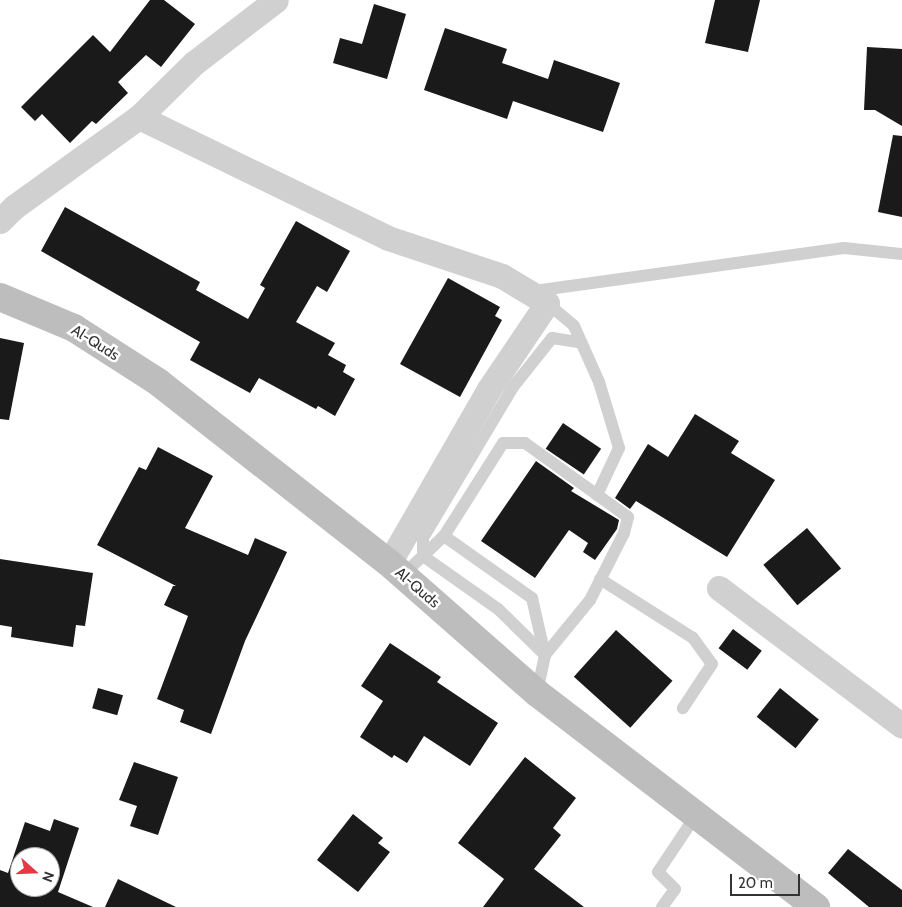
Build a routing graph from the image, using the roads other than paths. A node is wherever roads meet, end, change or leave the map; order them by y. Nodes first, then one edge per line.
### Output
1 (276, 0) edge
2 (139, 117) junction
3 (0, 221) edge
4 (902, 254) edge
5 (0, 297) edge
6 (538, 298) junction
7 (582, 343) junction
8 (487, 436) junction
9 (502, 443) junction
10 (597, 495) junction
11 (444, 536) junction
12 (423, 556) junction
13 (396, 569) junction
14 (600, 579) junction
15 (719, 588) dead end
16 (545, 655) junction
17 (537, 693) junction
18 (683, 708) dead end
19 (902, 726) edge
20 (696, 815) junction
21 (662, 907) edge
22 (816, 907) edge

1 - 2 street
2 - 3 street
2 - 6 street
4 - 6 lane
5 - 13 street, Al-Quds
6 - 7 lane
6 - 13 street
7 - 8 lane
7 - 10 lane
8 - 9 lane
8 - 12 lane
9 - 10 lane
9 - 11 lane
10 - 14 lane
11 - 12 lane
11 - 16 lane
12 - 13 lane
12 - 16 lane
13 - 17 street, Al-Quds
14 - 16 lane
14 - 18 lane
15 - 19 street
16 - 17 lane
17 - 20 street, Al-Quds
20 - 21 lane
20 - 22 street, Al-Quds

